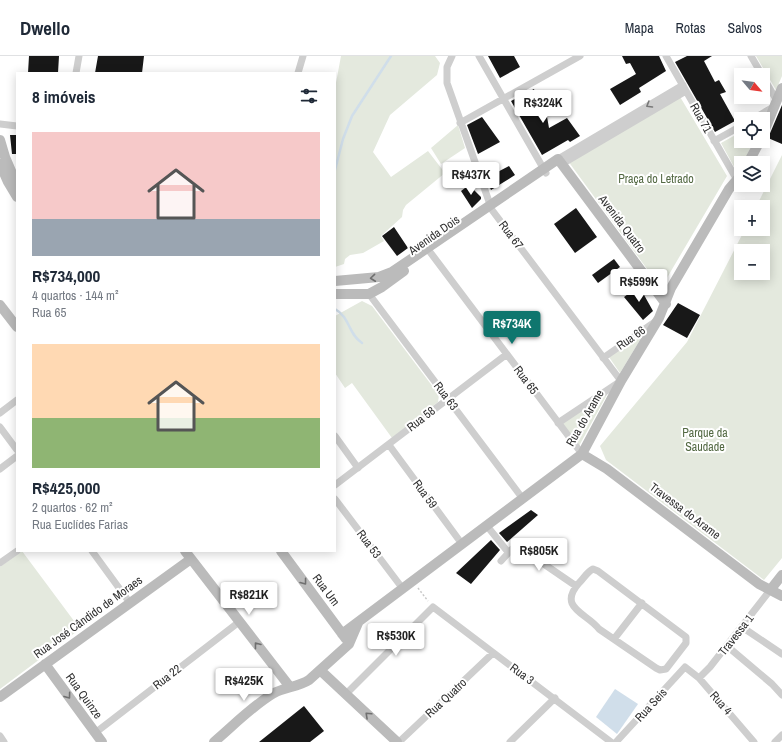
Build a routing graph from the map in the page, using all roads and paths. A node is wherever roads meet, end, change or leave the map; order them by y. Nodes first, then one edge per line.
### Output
1 (79, 56) edge
2 (303, 56) edge
3 (452, 56) edge
4 (479, 56) edge
5 (580, 56) edge
6 (666, 56) edge
7 (751, 56) edge
8 (758, 68) edge
9 (76, 72) edge
10 (298, 72) edge
11 (684, 88) junction
12 (782, 88) edge
13 (770, 91) edge
14 (503, 99) junction
15 (776, 103) junction
16 (762, 112) edge
17 (770, 117) edge
18 (460, 123) junction
19 (0, 124) edge
20 (16, 126) edge
21 (734, 130) edge
22 (714, 141) junction
23 (1, 144) edge
24 (560, 162) junction
25 (0, 164) edge
26 (545, 171) junction
27 (734, 171) edge
28 (10, 183) edge
29 (734, 184) edge
30 (16, 195) edge
31 (491, 207) junction
32 (429, 250) junction
33 (336, 281) edge
34 (671, 288) junction
35 (658, 293) junction
36 (336, 294) edge
37 (369, 294) junction
38 (666, 304) junction
39 (0, 305) edge
40 (659, 318) junction
41 (16, 326) edge
42 (507, 354) junction
43 (603, 358) junction
44 (621, 381) junction
45 (447, 399) junction
46 (16, 401) edge
47 (0, 413) edge
48 (558, 423) junction
49 (0, 427) edge
50 (336, 437) edge
51 (389, 445) junction
52 (16, 449) edge
53 (582, 454) junction
54 (16, 457) edge
55 (358, 468) junction
56 (0, 469) edge
57 (336, 484) edge
58 (523, 499) junction
59 (336, 500) edge
60 (487, 526) junction
61 (462, 544) junction
62 (16, 552) edge
63 (93, 552) edge
64 (282, 552) edge
65 (508, 552) junction
66 (188, 555) edge
67 (501, 561) dead end
68 (0, 563) edge
69 (782, 575) edge
70 (413, 581) junction
71 (576, 586) junction
72 (403, 589) junction
73 (771, 589) junction
74 (782, 596) edge
75 (130, 603) junction
76 (642, 603) junction
77 (433, 607) junction
78 (240, 622) junction
79 (358, 622) junction
80 (742, 627) junction
81 (342, 634) junction
82 (614, 639) junction
83 (349, 644) junction
84 (727, 646) junction
85 (493, 653) junction
86 (782, 654) edge
87 (44, 664) junction
88 (685, 667) joint
89 (320, 670) junction
90 (698, 678) junction
91 (290, 687) junction
92 (346, 694) junction
93 (782, 695) edge
94 (0, 697) edge
95 (555, 698) junction
96 (95, 733) junction
97 (782, 735) edge
98 (0, 736) edge
99 (4, 742) edge
100 (102, 742) edge
101 (214, 742) edge
102 (398, 742) edge
103 (510, 742) edge
104 (610, 742) edge
105 (616, 742) edge
106 (754, 742) edge
107 (775, 742) edge

1 - 9 street
2 - 10 street
3 - 18 street, Rua 67
4 - 14 street
5 - 14 street
6 - 11 street, Rua 71
7 - 8 street
11 - 22 street, Rua 71
11 - 24 street, Avenida Dois
12 - 15 main road
13 - 15 street
14 - 18 street
14 - 26 street
15 - 16 street
15 - 17 main road
18 - 31 street, Rua 67
19 - 20 street
21 - 22 street
22 - 27 street, Rua 71
23 - 28 main road
24 - 26 main road, Avenida Dois
24 - 35 main road, Avenida Quatro
25 - 28 main road
26 - 31 main road, Avenida Dois
28 - 30 main road
29 - 34 main road, Rua do Arame
31 - 32 main road, Avenida Dois
31 - 43 street, Rua 67
32 -> 33 main road, Avenida Dois
32 - 37 main road, Avenida Dois
32 - 42 street, Rua 65
34 - 35 main road
34 - 38 main road, Rua do Arame
35 - 38 main road, Avenida Quatro
36 - 37 main road, Avenida Dois
37 - 45 street, Rua 63
38 - 40 main road, Rua do Arame
39 - 41 main road
40 - 43 street, Rua 66
40 - 44 main road, Rua do Arame
42 - 45 street, Rua 58
42 - 48 street, Rua 65
43 - 44 street, Rua 67
44 - 48 street
44 - 53 main road, Rua do Arame
45 - 51 street, Rua 58
45 - 58 street, Rua 63
46 - 47 street
48 - 53 street, Rua 65
49 - 52 street
50 - 55 street
51 - 55 street, Rua 58
51 - 61 street, Rua 59
53 - 58 main road, Rua do Arame
53 - 73 main road, Travessa do Arame
54 - 56 street
55 - 57 street, Rua 58
58 - 60 main road, Rua do Arame
59 - 72 street, Rua 53
60 - 61 main road, Rua do Arame
60 - 65 street
61 - 70 main road, Rua do Arame
62 - 68 street
63 - 75 street
64 -> 81 main road, Rua Um
65 - 67 street
65 - 71 street
66 - 75 main road, Rua José Cândido de Moraes
66 - 78 main road
69 - 73 main road
70 - 72 main road, Rua do Arame
70 - 77 path
71 - 76 street
71 - 82 street
72 - 79 main road, Rua do Arame
73 - 74 main road
73 - 80 street, Travessa 1
75 - 87 main road, Rua José Cândido de Moraes
76 - 82 street
76 - 82 street
77 - 85 street, Rua 3
77 - 92 street
91 -> 78 main road
78 - 96 street, Rua 22
79 - 81 main road, Rua do Arame
79 - 83 main road
80 - 84 street, Travessa 1
80 - 86 street
81 - 83 main road, Rua Um
83 - 89 main road
84 - 90 street, Travessa 1
84 - 93 street
85 - 95 street, Rua 3
85 - 102 street, Rua Quatro
87 - 94 main road, Rua José Cândido de Moraes
87 -> 96 main road, Rua Quinze
88 - 90 street, Rua 4
88 - 105 street, Rua Seis
89 - 91 main road
89 - 92 main road
90 - 106 street, Rua 4
91 - 101 main road
102 -> 92 main road
95 - 103 street
95 - 104 street, Rua 3
96 - 100 main road, Rua Quinze
97 - 107 street
98 - 99 street

